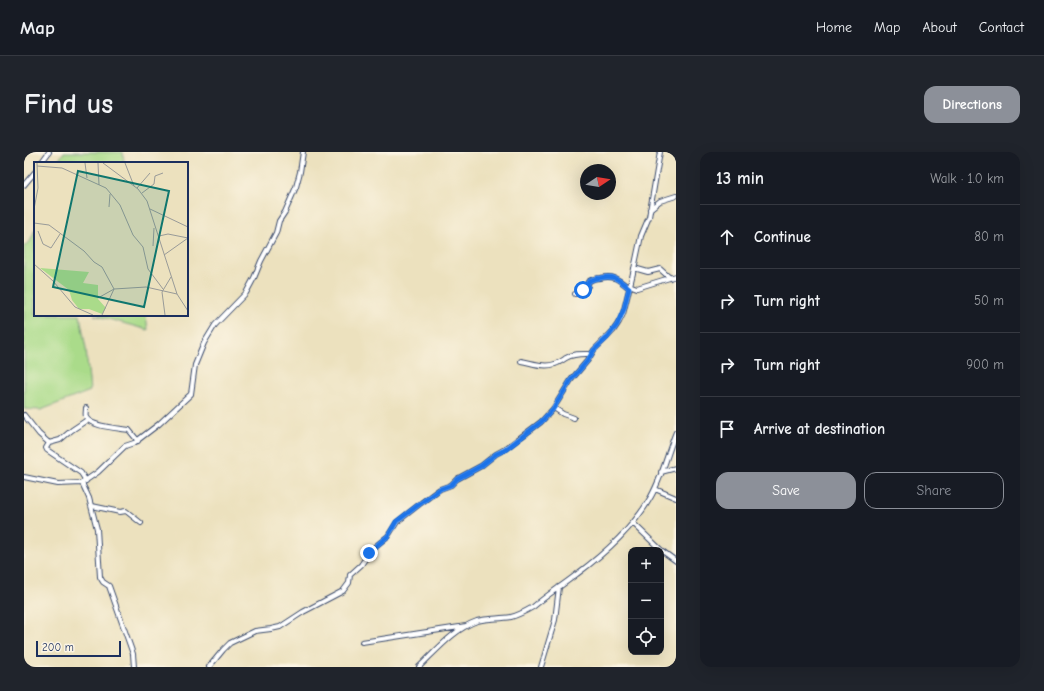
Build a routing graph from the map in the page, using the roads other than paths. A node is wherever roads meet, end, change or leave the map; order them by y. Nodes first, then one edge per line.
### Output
1 (49, 152) edge
2 (303, 152) edge
3 (660, 152) edge
4 (42, 162) edge
5 (34, 173) edge
6 (24, 186) edge
7 (676, 196) edge
8 (650, 208) junction
9 (634, 268) junction
10 (676, 276) edge
11 (670, 278) junction
12 (629, 286) junction
13 (639, 287) junction
14 (575, 294) dead end
15 (627, 294) junction
16 (591, 354) junction
17 (521, 361) dead end
18 (86, 408) dead end
19 (554, 408) junction
20 (24, 415) edge
21 (574, 418) dead end
22 (87, 420) junction
23 (676, 432) edge
24 (675, 438) edge
25 (138, 441) junction
26 (49, 443) junction
27 (676, 468) edge
28 (661, 472) junction
29 (24, 477) edge
30 (86, 481) junction
31 (82, 484) junction
32 (655, 489) junction
33 (676, 498) edge
34 (92, 506) junction
35 (141, 523) dead end
36 (633, 523) junction
37 (657, 547) edge
38 (664, 552) edge
39 (676, 561) edge
40 (559, 587) junction
41 (466, 626) junction
42 (362, 642) dead end
43 (134, 667) edge
44 (209, 667) edge
45 (420, 667) edge
46 (541, 667) edge

1 - 4 street
2 - 25 street
3 - 8 street
5 - 6 street
7 - 8 street
8 - 9 street
9 - 11 street
9 - 12 street
10 - 11 street
11 - 13 street
12 - 13 street
12 - 14 street
12 - 15 street
13 - 15 street
15 - 16 street
16 - 17 street
16 - 19 street
18 - 22 street
19 - 21 street
19 - 44 street
20 - 26 street
22 - 25 street
22 - 26 street
23 - 24 street
24 - 28 street
25 - 30 street
26 - 30 street
27 - 28 street
28 - 32 street
29 - 31 street
30 - 31 street
31 - 34 street
32 - 33 street
32 - 36 street
34 - 35 street
34 - 43 street
36 - 37 street
36 - 40 street
38 - 39 street
40 - 41 street
40 - 46 street
41 - 42 street
41 - 45 street

